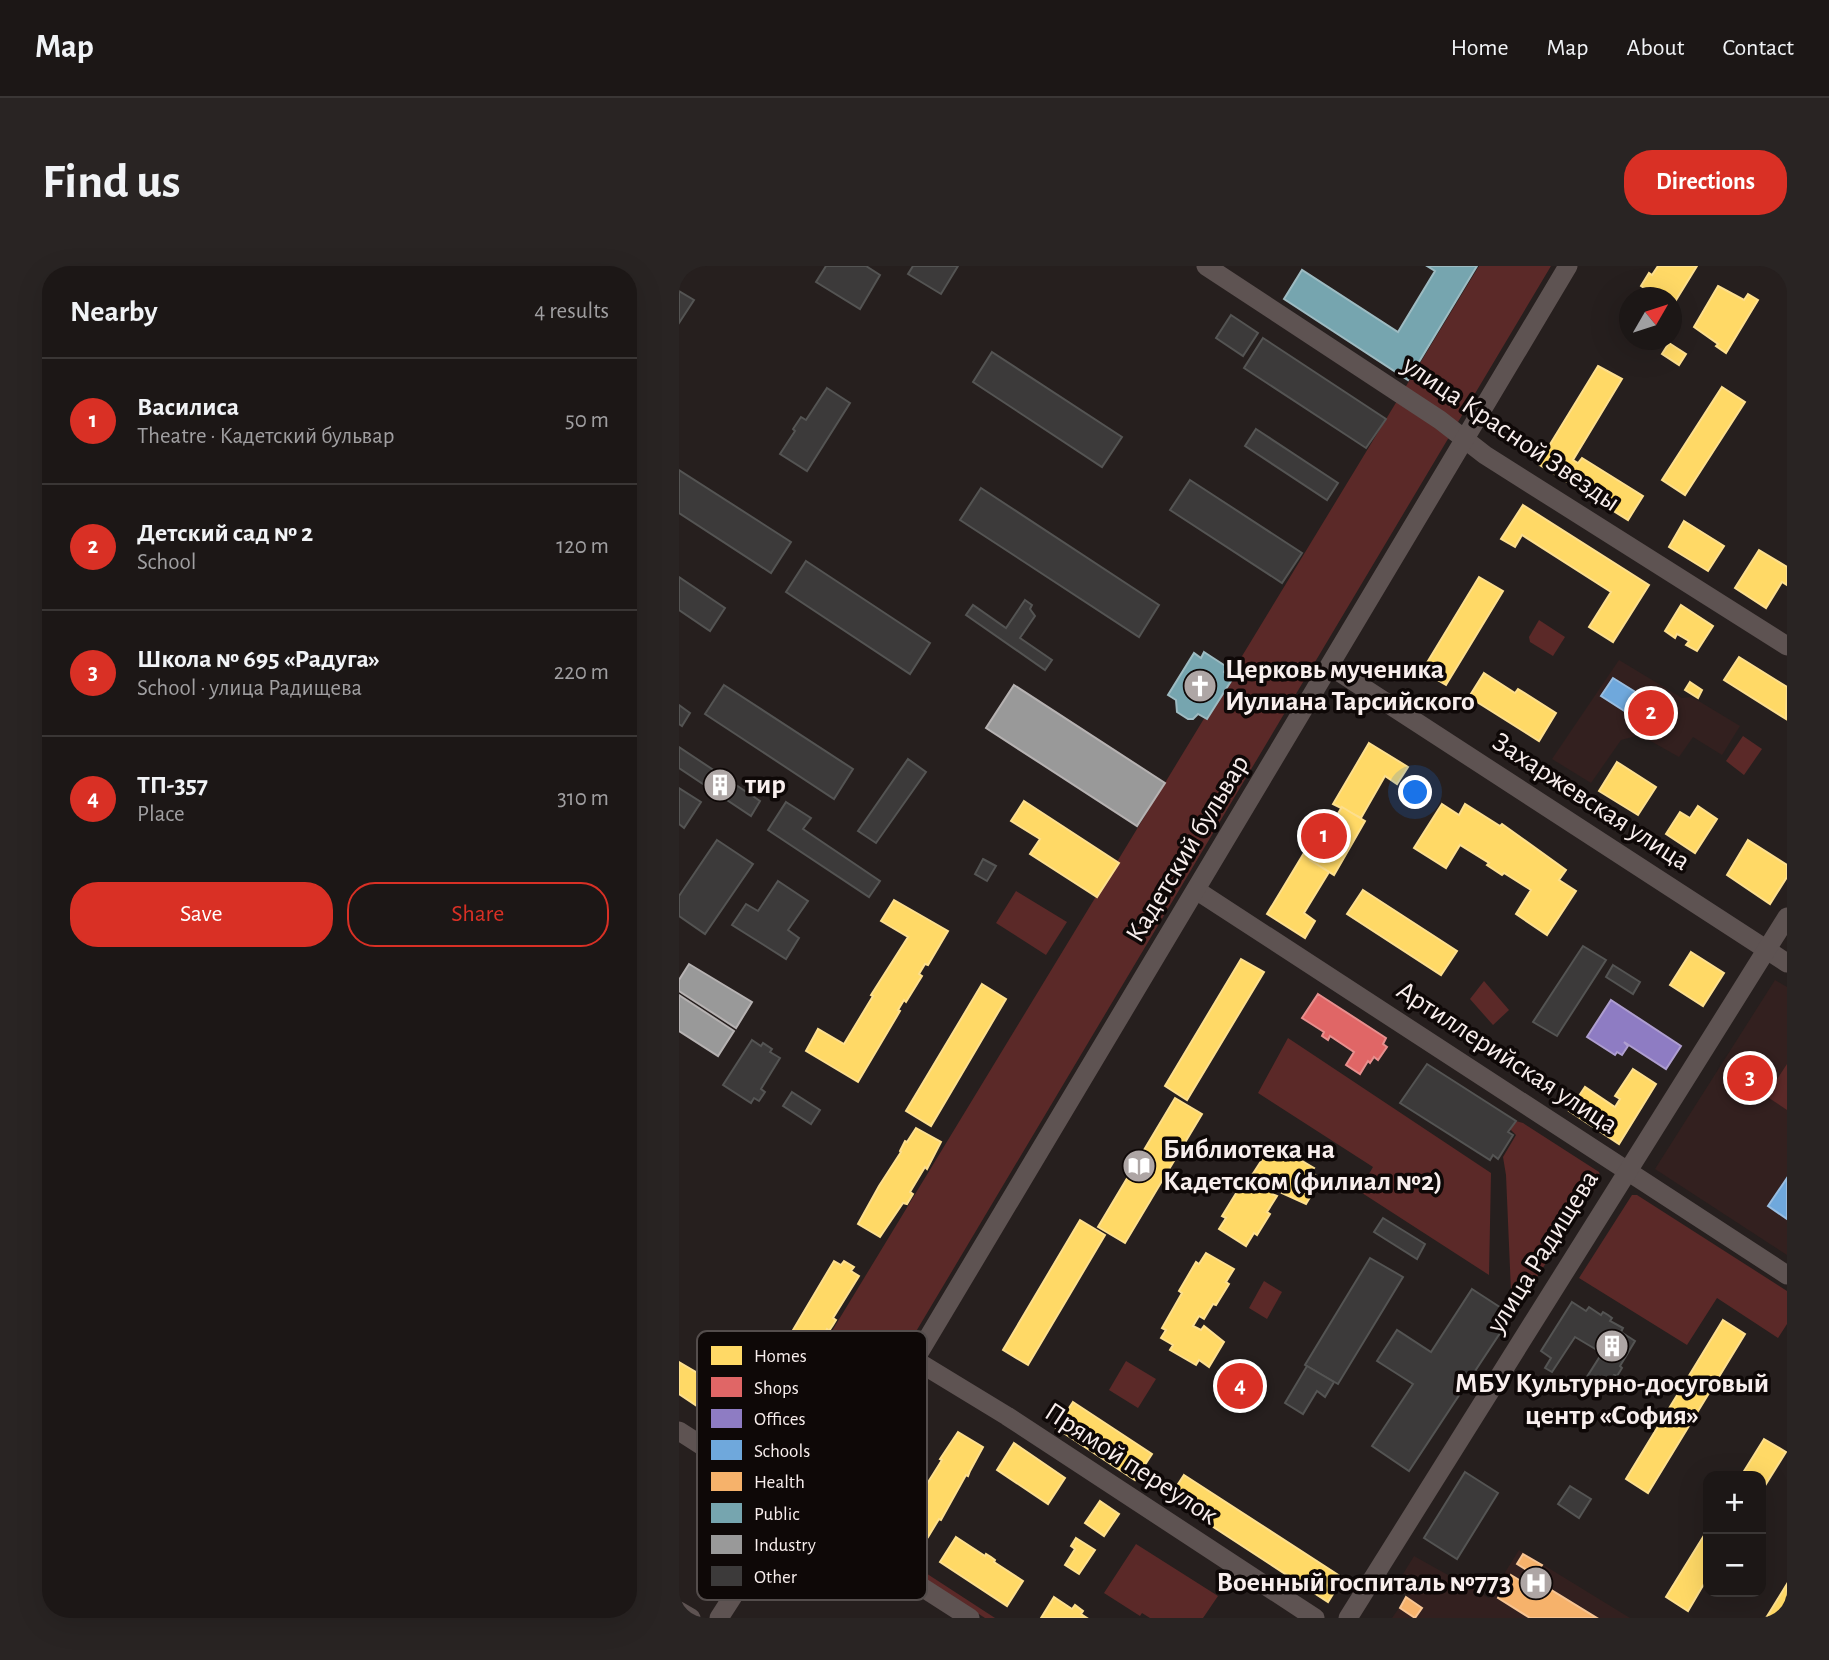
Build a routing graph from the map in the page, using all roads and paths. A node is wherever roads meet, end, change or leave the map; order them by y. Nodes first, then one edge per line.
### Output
1 (1206, 266) edge
2 (1568, 266) edge
3 (1464, 439) junction
4 (1787, 646) edge
5 (1330, 666) junction
6 (1196, 890) junction
7 (1787, 917) edge
8 (1766, 950) junction
9 (1787, 963) edge
10 (1628, 1171) junction
11 (1787, 1275) edge
12 (927, 1340) edge
13 (927, 1367) edge
14 (679, 1431) edge
15 (697, 1442) edge
16 (927, 1590) edge
17 (731, 1600) edge
18 (679, 1611) edge
19 (691, 1618) edge
20 (719, 1618) edge
21 (970, 1618) edge
22 (1315, 1618) edge
23 (1348, 1618) edge

1 - 3 street, улица Красной Звезды
2 - 3 street, Кадетский бульвар
3 - 4 street, улица Красной Звезды
3 - 5 street, Кадетский бульвар
5 - 6 street, Кадетский бульвар
5 - 8 street, Захаржевская улица
6 - 10 street, Артиллерийская улица
6 - 12 street, Кадетский бульвар
7 - 8 street, улица Радищева
8 - 9 street, Захаржевская улица
8 - 10 street, улица Радищева
10 - 11 street, Артиллерийская улица
10 - 23 street, улица Радищева
13 - 22 street, Прямой переулок
14 - 15 street
16 - 21 street
17 - 20 street
18 - 19 street

